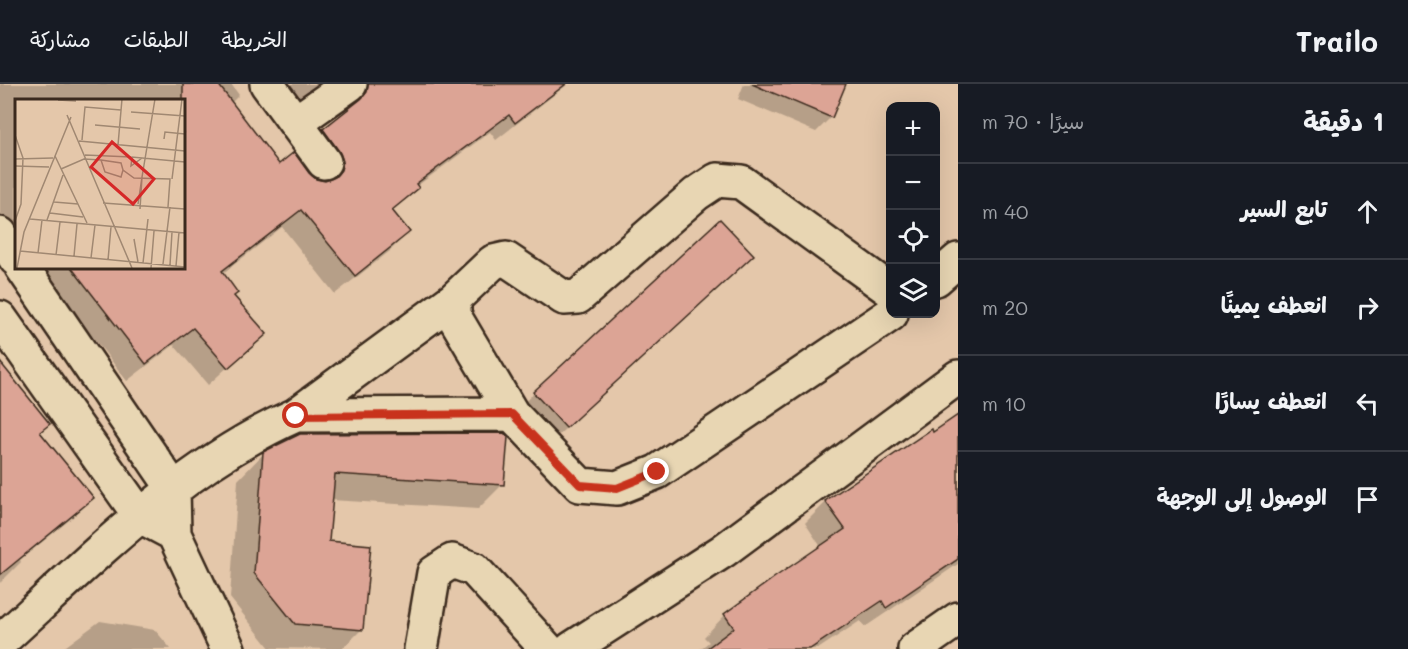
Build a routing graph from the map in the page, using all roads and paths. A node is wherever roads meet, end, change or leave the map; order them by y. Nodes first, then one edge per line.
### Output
1 (267, 84) edge
2 (350, 84) edge
3 (296, 122) junction
4 (324, 162) dead end
5 (0, 234) edge
6 (15, 257) edge
7 (958, 260) edge
8 (23, 268) edge
9 (940, 276) edge
10 (886, 286) edge
11 (454, 299) junction
12 (886, 317) edge
13 (0, 318) edge
14 (958, 376) edge
15 (512, 414) junction
16 (296, 416) junction
17 (173, 488) junction
18 (140, 516) junction
19 (174, 534) junction
20 (958, 619) edge
21 (0, 642) edge
22 (228, 649) edge
23 (421, 649) edge
24 (547, 649) edge
25 (571, 649) edge
26 (915, 649) edge

1 - 3 street
2 - 3 street
3 - 4 street
5 - 6 street
7 - 9 street
8 - 17 street
10 - 11 street
11 - 15 street
11 - 16 street
12 - 15 street
13 - 18 street
14 - 25 street
15 - 16 street
16 - 17 street
17 - 18 street
17 - 19 street
18 - 19 street
18 - 21 street
19 - 22 street
20 - 26 street
23 - 24 street

